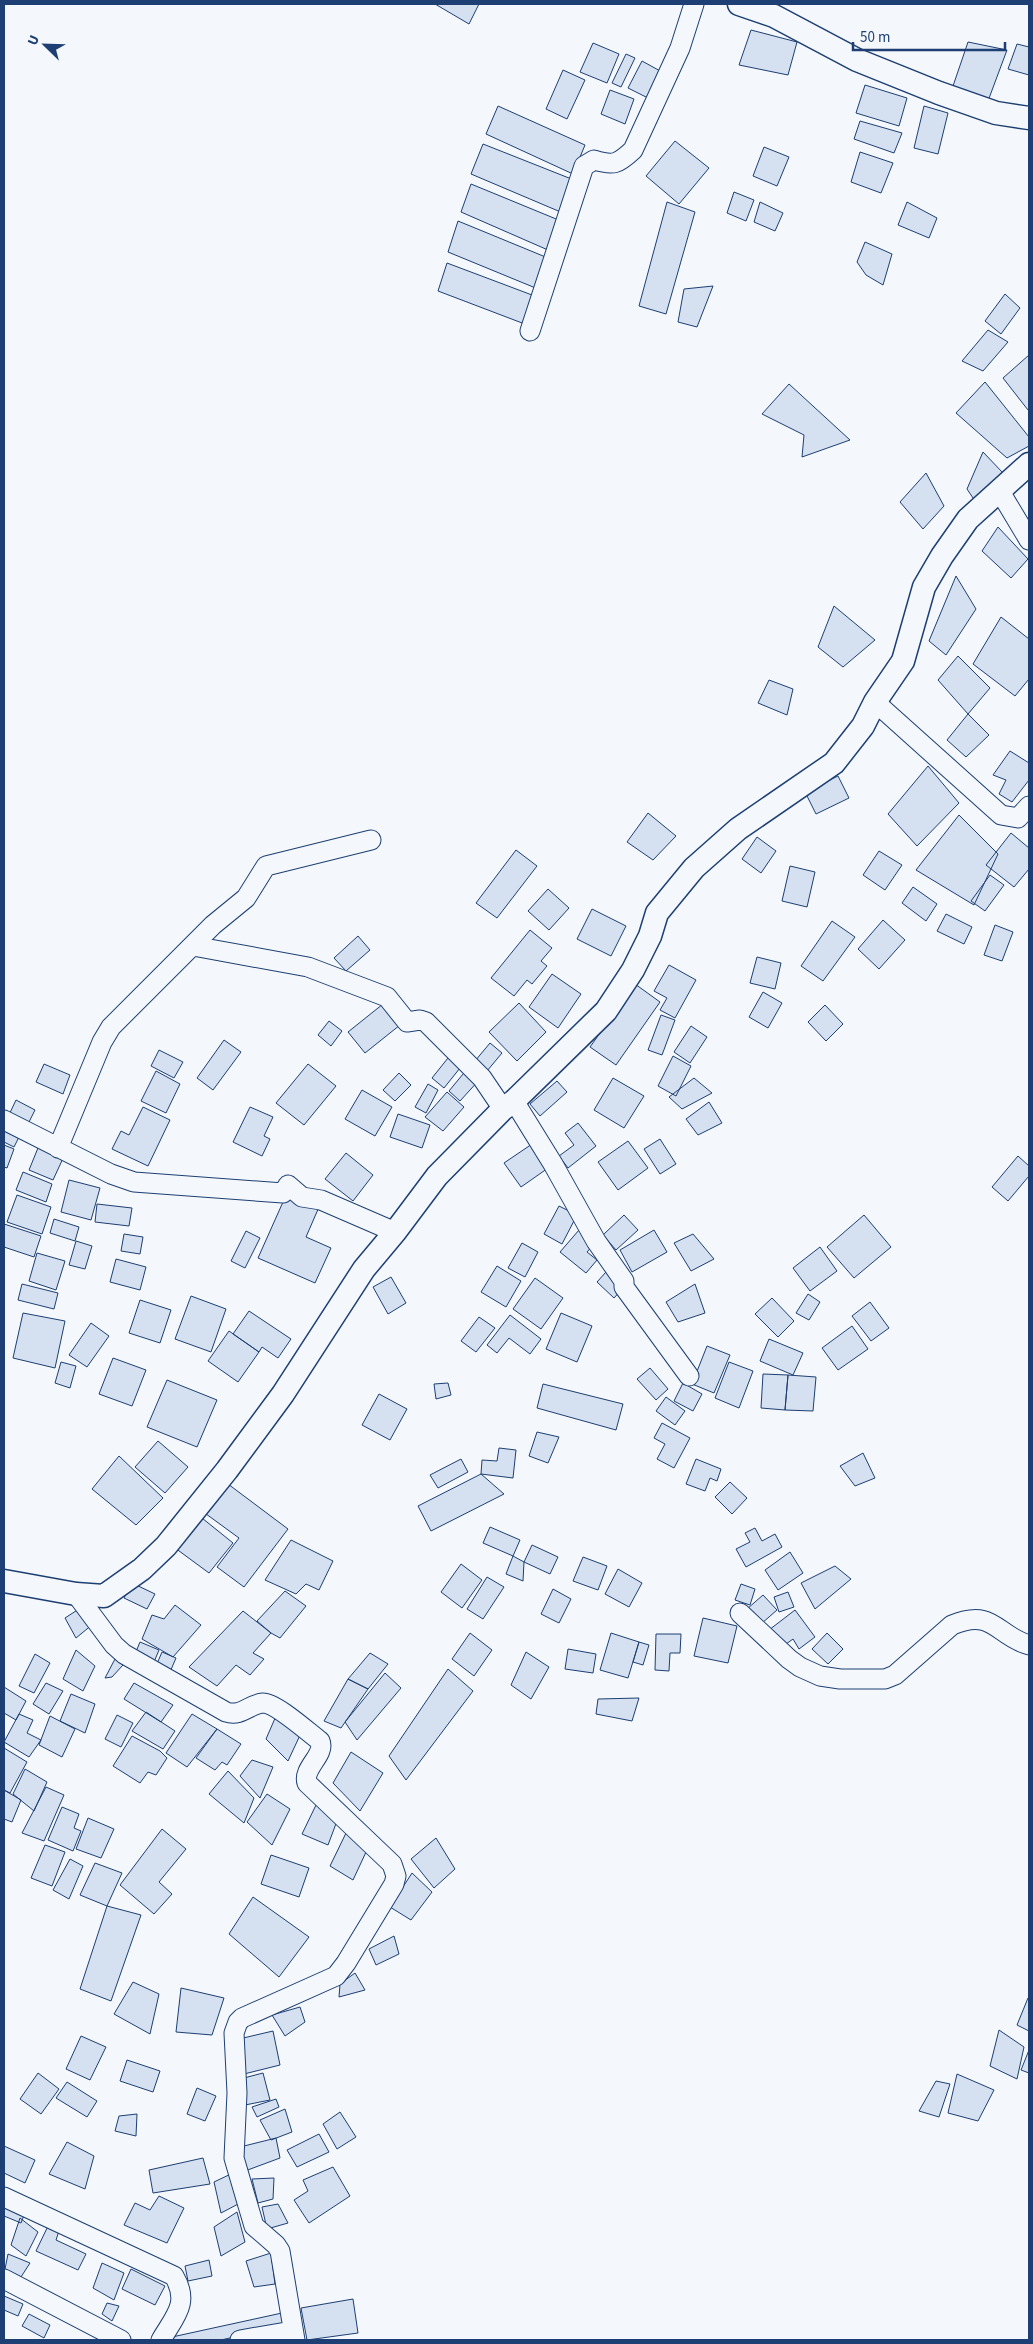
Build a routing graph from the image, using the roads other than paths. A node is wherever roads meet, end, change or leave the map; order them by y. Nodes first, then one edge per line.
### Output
1 (694, 4) edge
2 (739, 4) edge
3 (1029, 118) edge
4 (530, 331) dead end
5 (1029, 464) edge
6 (999, 490) junction
7 (1029, 540) edge
8 (875, 702) junction
9 (1029, 806) edge
10 (372, 840) dead end
11 (193, 946) junction
12 (509, 1105) junction
13 (4, 1120) edge
14 (58, 1148) junction
15 (396, 1232) junction
16 (689, 1376) dead end
17 (4, 1581) edge
18 (76, 1594) junction
19 (740, 1613) dead end
20 (1029, 1645) edge
21 (4, 2196) edge
22 (4, 2280) edge
23 (294, 2335) edge
24 (121, 2340) edge
25 (161, 2340) edge
26 (240, 2340) edge

1 - 4 street
2 - 3 street
5 - 6 street
6 - 7 street
6 - 8 street
8 - 9 street
8 - 12 street
10 - 11 street
11 - 12 street
11 - 14 street
12 - 15 street
12 - 16 street
13 - 14 street
14 - 15 street
15 - 18 street
17 - 18 street
18 - 23 street
19 - 20 street
21 - 25 street
22 - 24 street
23 - 26 street

